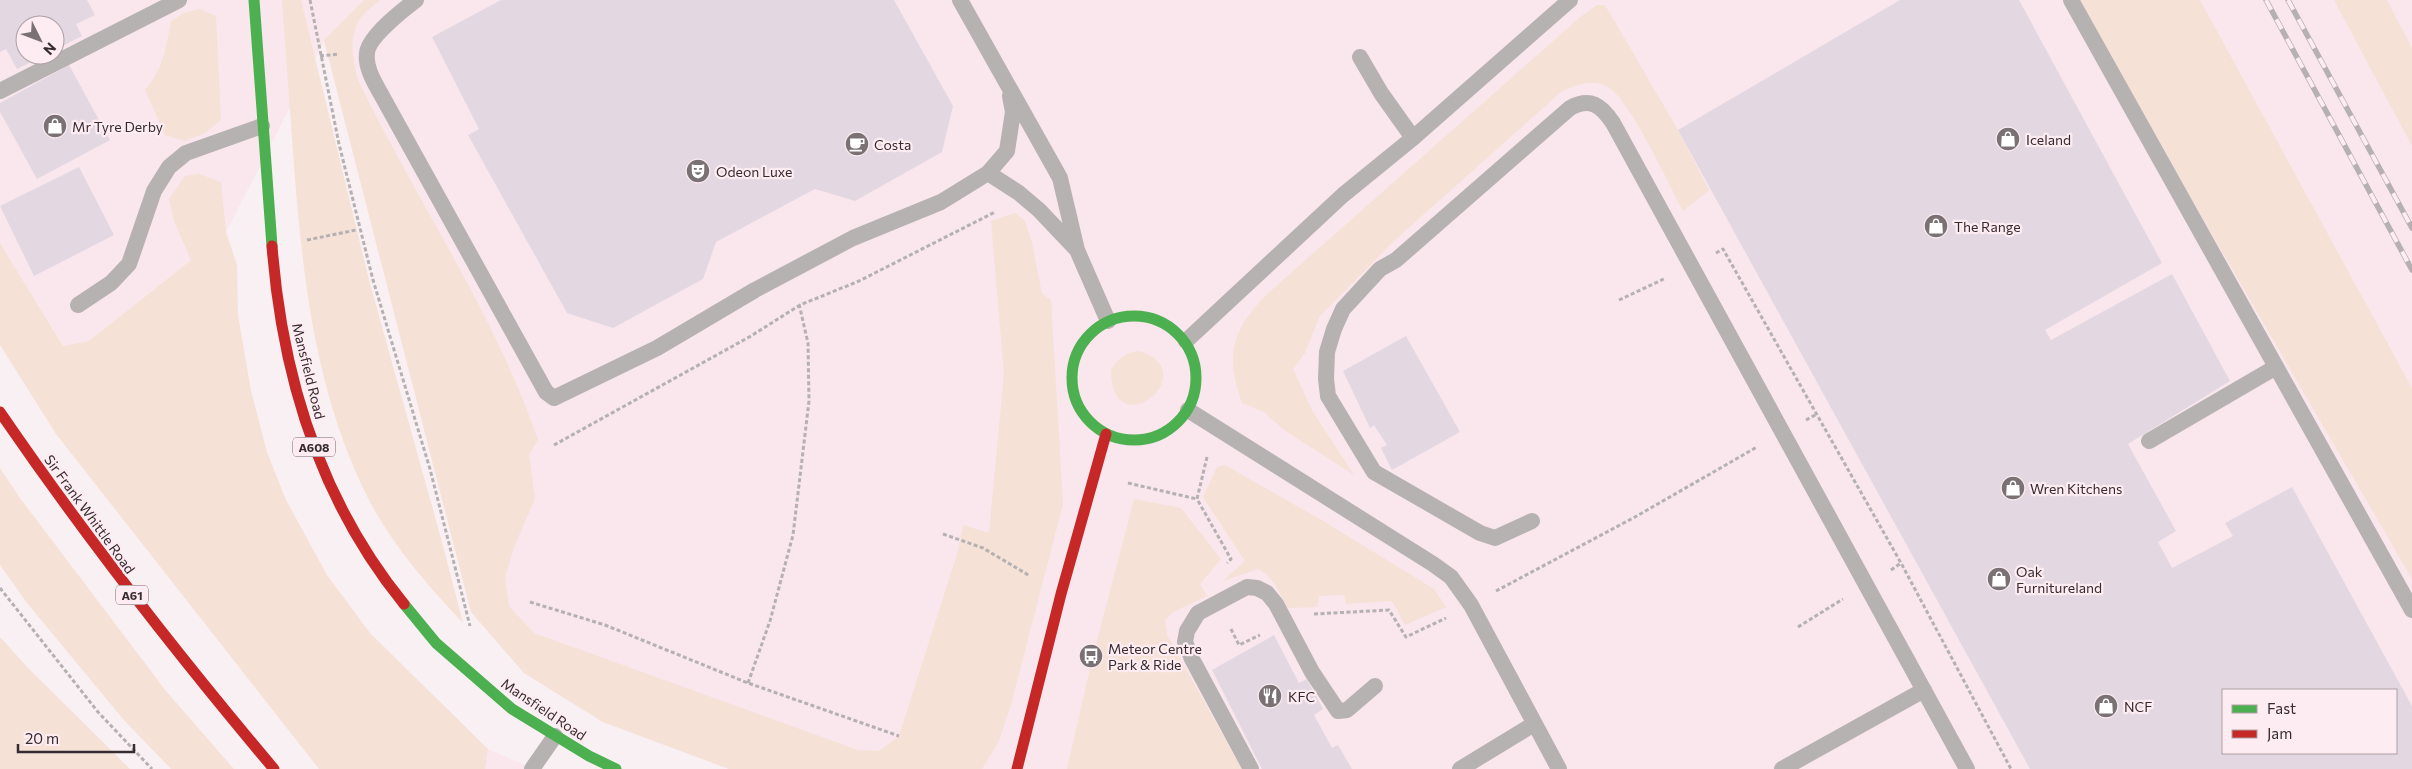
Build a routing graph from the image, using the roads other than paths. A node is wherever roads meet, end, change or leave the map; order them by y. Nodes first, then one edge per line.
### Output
1 (179, 0) edge
2 (254, 0) edge
3 (416, 0) edge
4 (960, 0) edge
5 (1570, 0) edge
6 (2072, 0) edge
7 (1360, 57) dead end
8 (1008, 86) junction
9 (0, 91) edge
10 (262, 126) junction
11 (1413, 138) junction
12 (988, 173) junction
13 (1077, 250) junction
14 (78, 305) dead end
15 (1108, 320) junction
16 (1186, 341) junction
17 (2276, 367) junction
18 (1188, 410) junction
19 (0, 412) edge
20 (1106, 434) junction
21 (2148, 441) dead end
22 (1532, 521) dead end
23 (2412, 610) edge
24 (1375, 686) dead end
25 (1924, 690) junction
26 (1534, 724) junction
27 (556, 736) junction
28 (274, 769) edge
29 (532, 769) edge
30 (616, 769) edge
31 (1017, 769) edge
32 (1251, 769) edge
33 (1460, 769) edge
34 (1559, 769) edge
35 (1782, 769) edge
36 (1967, 769) edge

1 - 9 lane
2 - 10 main road, Mansfield Road / A608
3 - 12 lane
4 - 8 lane
5 - 11 lane
6 - 17 lane
7 - 11 lane
8 - 12 lane
8 - 13 lane
10 - 14 lane
10 - 27 main road, Mansfield Road / A608
11 - 16 lane
12 - 13 lane
13 - 15 lane
15 - 16 main road
15 - 20 main road
16 - 18 main road
17 - 21 lane
17 - 23 lane
18 - 20 main road
18 - 26 lane
19 - 28 main road, Sir Frank Whittle Road / A61
20 - 31 main road
22 - 25 lane
24 - 32 lane
25 - 35 lane
25 - 36 lane
26 - 33 lane
26 - 34 lane
27 - 29 lane
27 - 30 main road, Mansfield Road / A608

